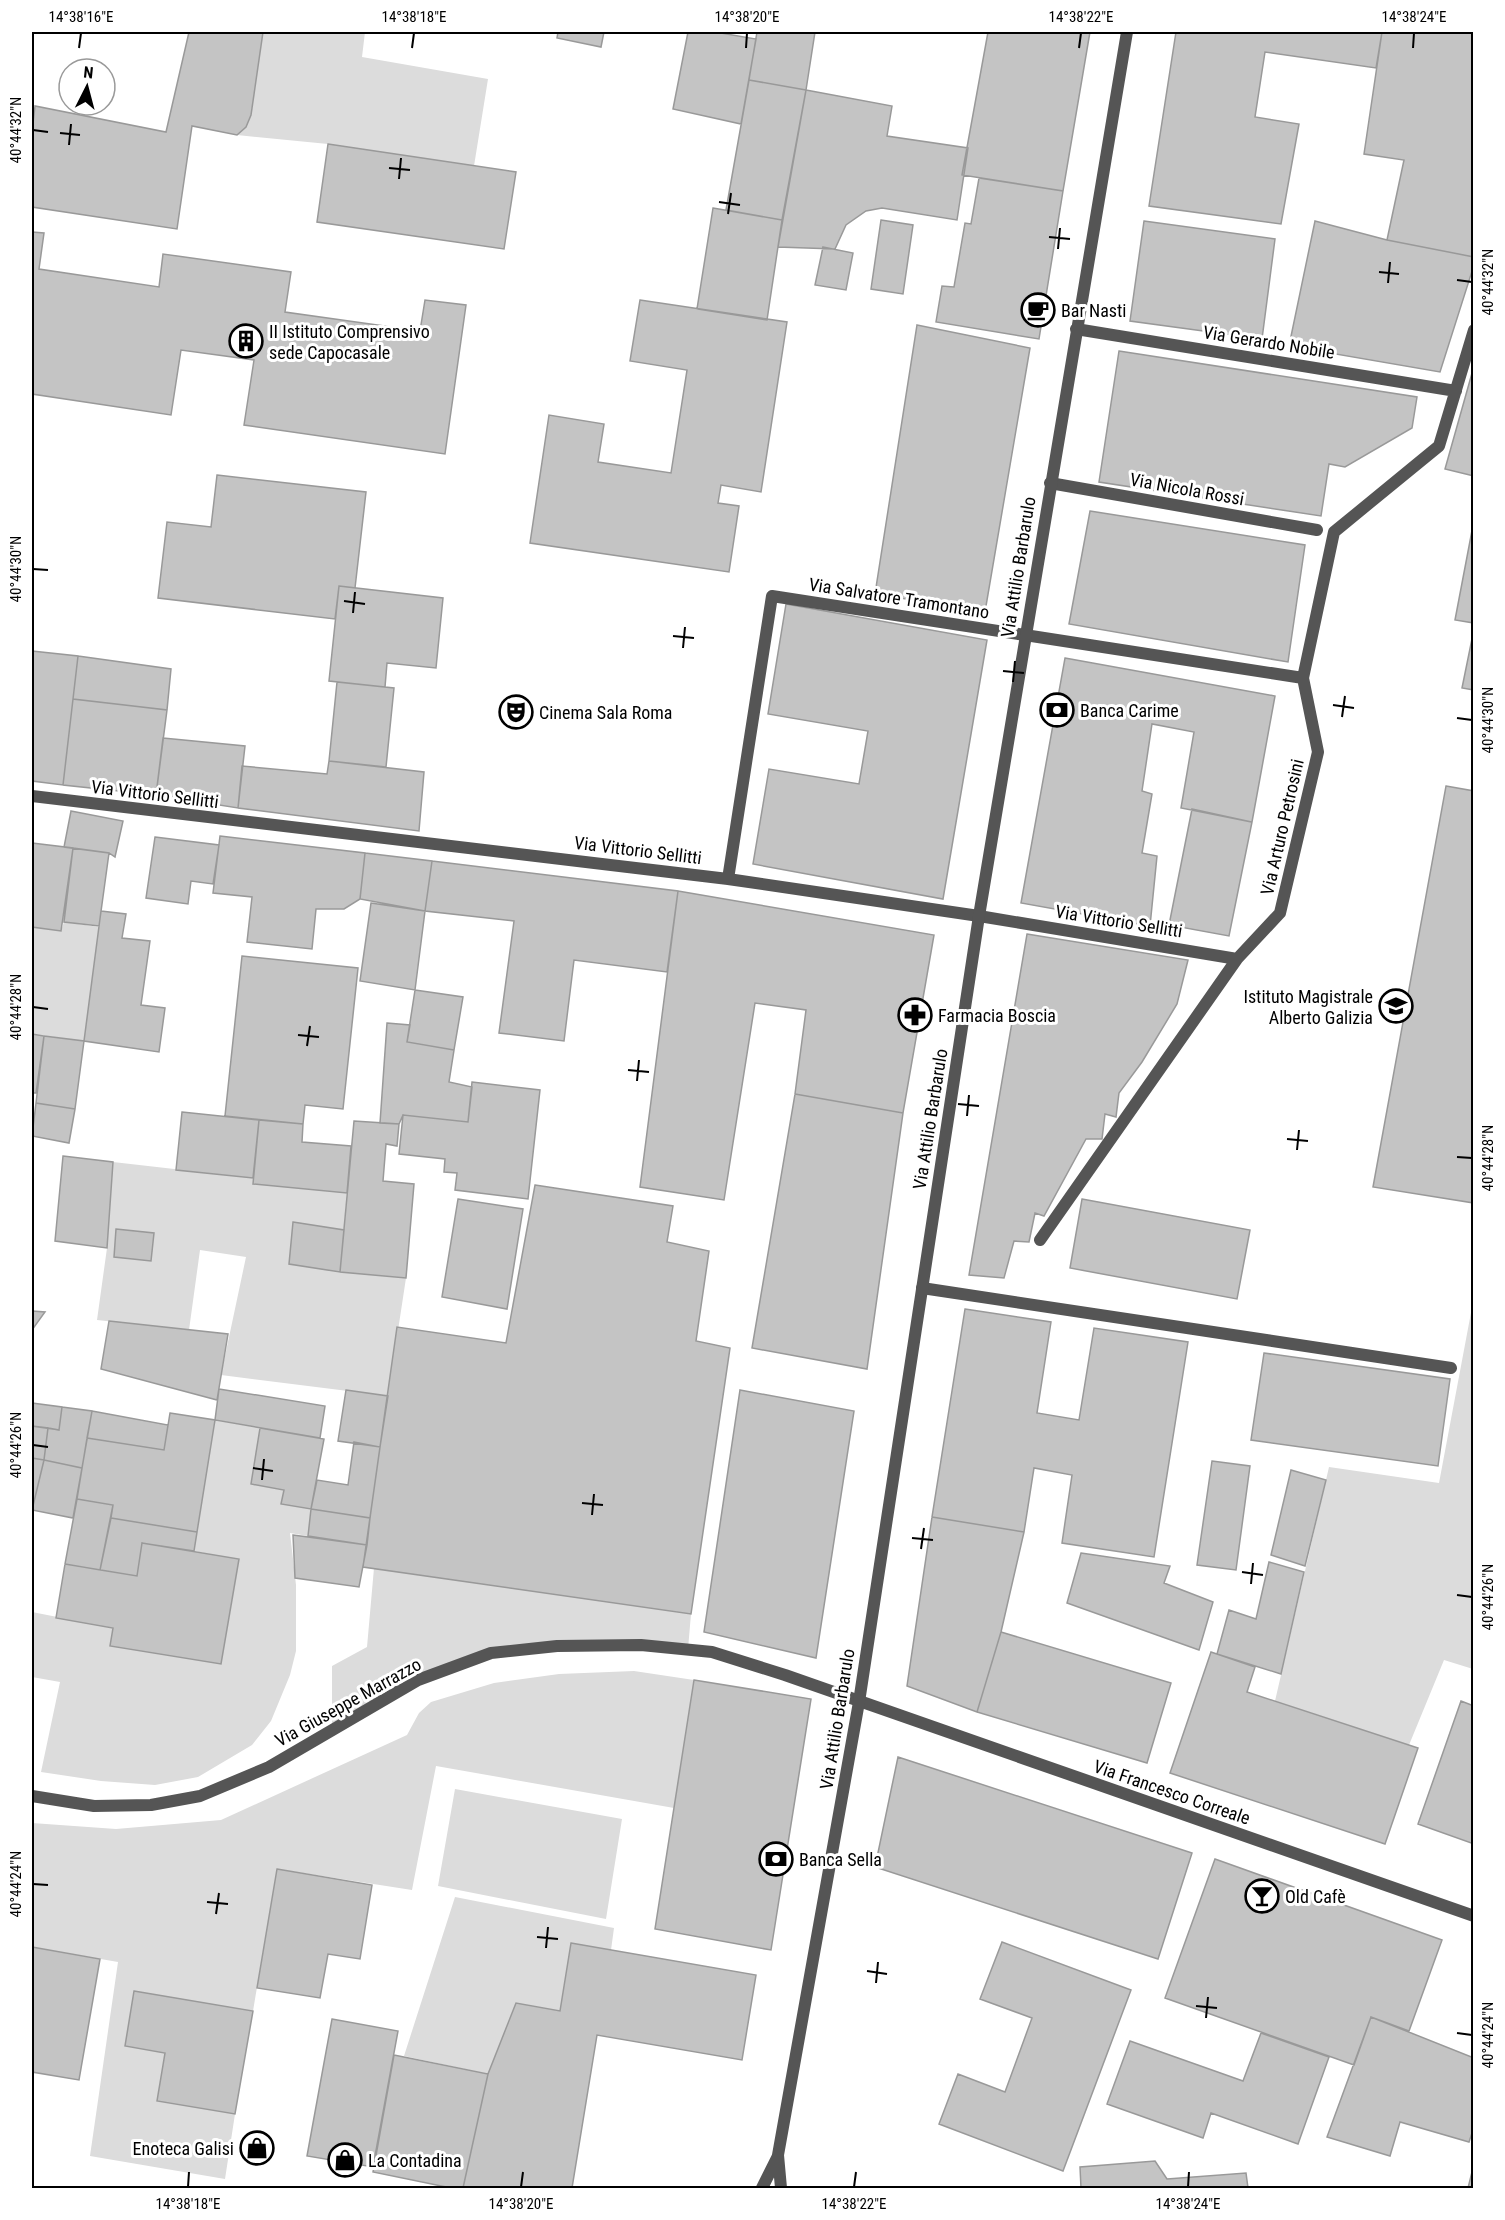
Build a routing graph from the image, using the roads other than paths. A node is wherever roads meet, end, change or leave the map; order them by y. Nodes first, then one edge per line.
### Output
1 (1127, 32) edge
2 (1076, 328) junction
3 (1473, 330) edge
4 (1456, 391) junction
5 (1050, 483) junction
6 (1317, 530) dead end
7 (1026, 636) junction
8 (1303, 678) junction
9 (32, 796) edge
10 (728, 879) junction
11 (979, 916) junction
12 (1237, 958) junction
13 (1040, 1240) dead end
14 (922, 1288) junction
15 (1451, 1368) dead end
16 (859, 1701) junction
17 (32, 1796) edge
18 (1473, 1916) edge
19 (778, 2155) junction
20 (762, 2188) edge
21 (781, 2188) edge

1 - 2 street, Via Attilio Barbarulo
2 - 4 street, Via Gerardo Nobile
2 - 5 street, Via Attilio Barbarulo
3 - 4 street, Via Arturo Petrosini
4 - 8 street, Via Arturo Petrosini
5 - 6 street, Via Nicola Rossi
5 - 7 street, Via Attilio Barbarulo
7 - 8 street, Via Salvatore Tramontano
7 - 10 street, Via Salvatore Tramontano
7 - 11 street, Via Attilio Barbarulo
8 - 12 street, Via Arturo Petrosini
9 - 10 street, Via Vittorio Sellitti
10 - 11 street, Via Vittorio Sellitti
11 - 12 street, Via Vittorio Sellitti
11 - 14 street, Via Attilio Barbarulo
12 - 13 street, Via Arturo Petrosini
14 - 15 street
14 - 16 street, Via Attilio Barbarulo
16 - 17 street, Via Giuseppe Marrazzo
16 - 18 street, Via Francesco Correale
16 - 19 street, Via Attilio Barbarulo
19 - 20 street, Via Attilio Barbarulo
19 - 21 street, Via Attilio Barbarulo

